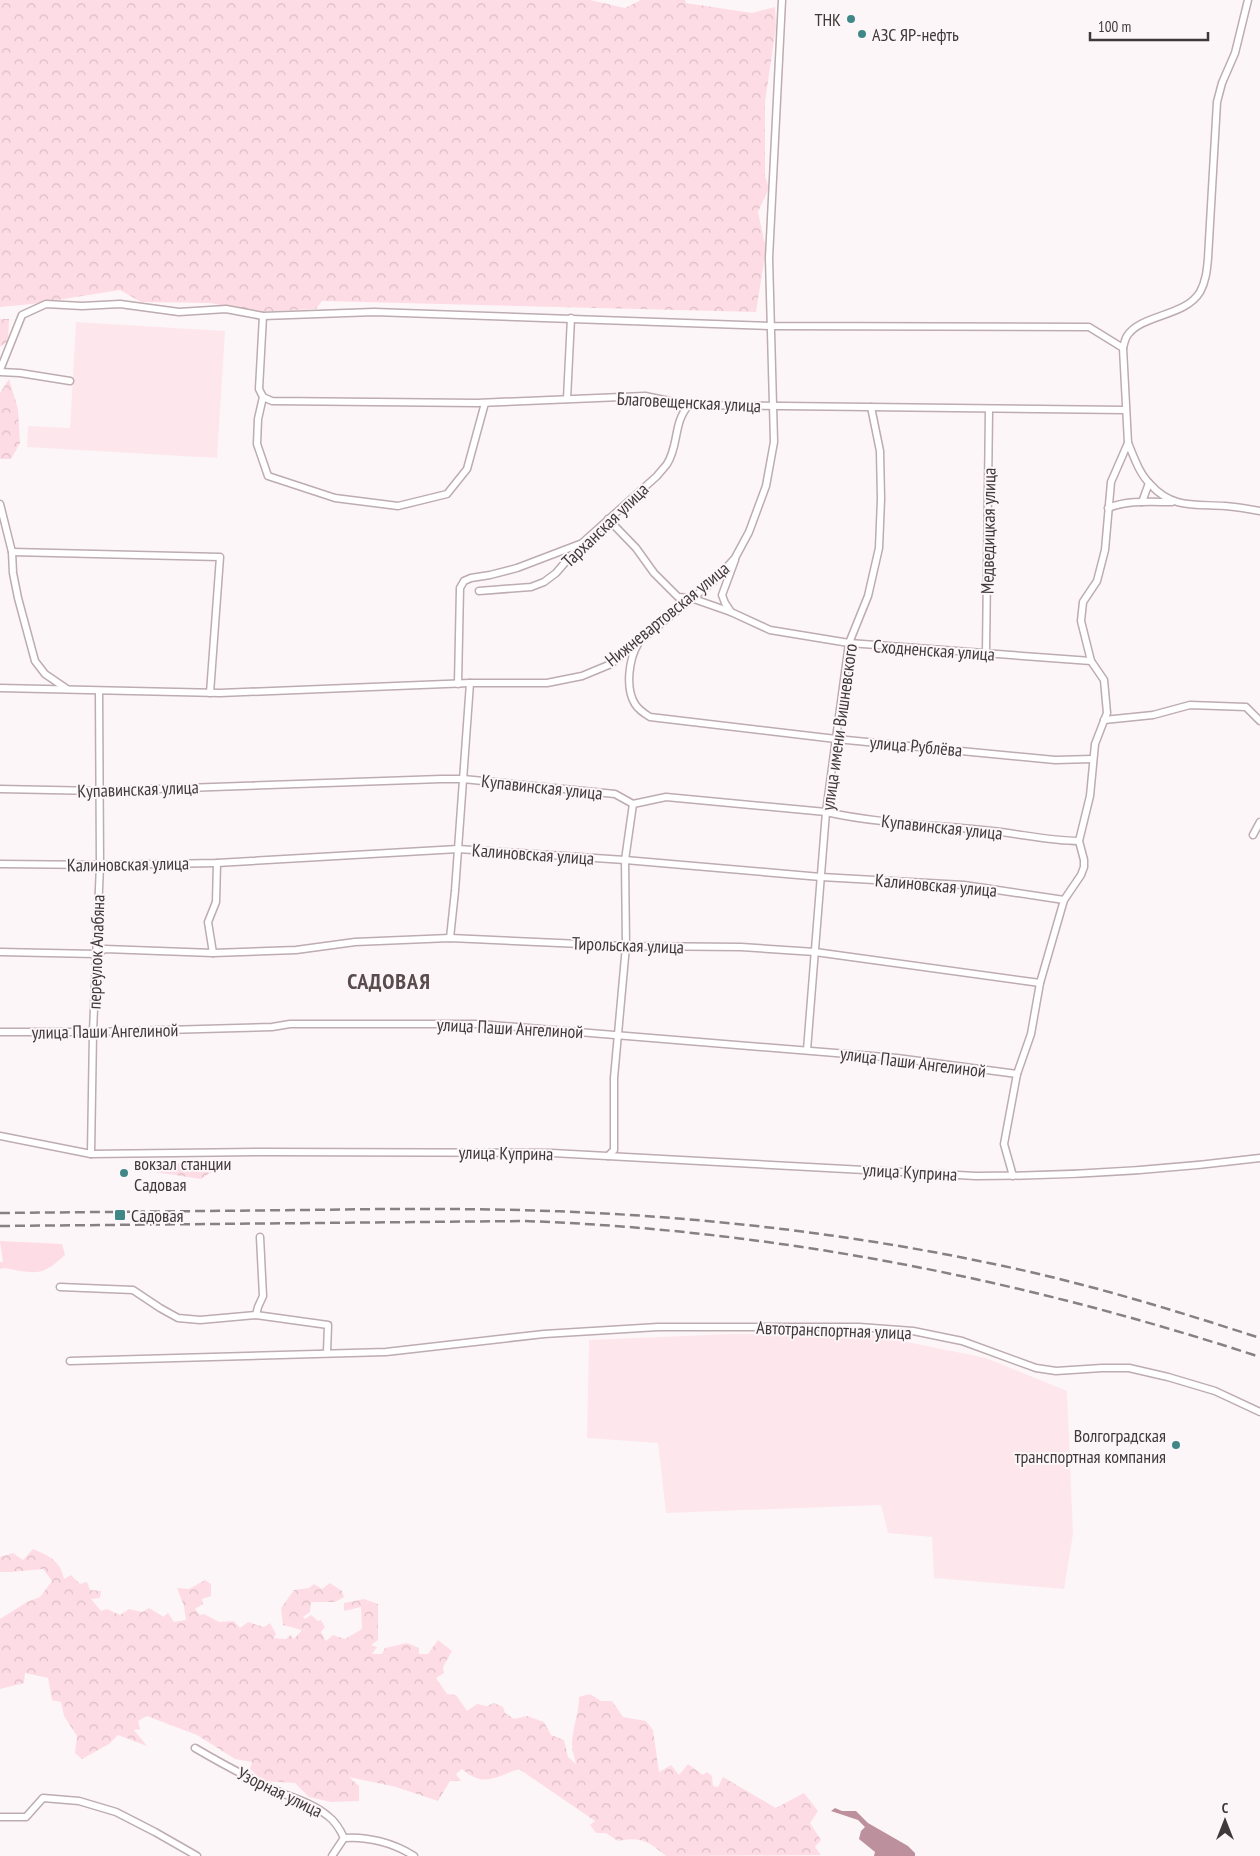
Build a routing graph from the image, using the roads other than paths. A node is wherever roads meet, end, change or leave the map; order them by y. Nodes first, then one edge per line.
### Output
1 (782, 0) edge
2 (1248, 0) edge
3 (263, 316) junction
4 (571, 318) junction
5 (772, 326) junction
6 (1123, 348) junction
7 (0, 371) edge
8 (70, 382) dead end
9 (263, 397) junction
10 (567, 400) junction
11 (485, 403) junction
12 (689, 405) junction
13 (774, 406) junction
14 (871, 407) junction
15 (989, 409) junction
16 (1125, 410) junction
17 (1128, 443) junction
18 (1149, 484) junction
19 (1142, 502) junction
20 (1173, 502) junction
21 (0, 504) edge
22 (1108, 508) junction
23 (1260, 511) edge
24 (608, 520) junction
25 (581, 544) junction
26 (12, 552) junction
27 (559, 553) junction
28 (735, 558) junction
29 (566, 562) junction
30 (479, 590) dead end
31 (692, 598) junction
32 (730, 612) junction
33 (641, 639) junction
34 (849, 644) junction
35 (986, 653) junction
36 (1091, 661) junction
37 (470, 683) junction
38 (458, 684) junction
39 (1, 688) edge
40 (68, 690) junction
41 (98, 691) junction
42 (210, 693) junction
43 (1104, 720) junction
44 (1260, 721) edge
45 (836, 739) junction
46 (1093, 759) junction
47 (463, 779) junction
48 (0, 789) edge
49 (100, 791) junction
50 (633, 804) junction
51 (826, 812) junction
52 (1260, 822) edge
53 (1253, 835) dead end
54 (1079, 841) junction
55 (458, 849) junction
56 (625, 860) junction
57 (217, 863) junction
58 (0, 864) edge
59 (100, 865) junction
60 (821, 877) junction
61 (1064, 900) junction
62 (450, 938) junction
63 (626, 946) junction
64 (0, 952) edge
65 (815, 952) junction
66 (213, 953) junction
67 (96, 954) junction
68 (1040, 983) junction
69 (0, 1032) edge
70 (93, 1032) junction
71 (617, 1035) junction
72 (807, 1050) junction
73 (1018, 1074) junction
74 (0, 1136) edge
75 (91, 1154) junction
76 (608, 1156) junction
77 (1260, 1158) edge
78 (1012, 1176) junction
79 (260, 1237) dead end
80 (60, 1286) dead end
81 (256, 1315) junction
82 (327, 1352) junction
83 (70, 1361) dead end
84 (1260, 1412) edge
85 (195, 1748) dead end
86 (0, 1816) edge
87 (344, 1838) junction
88 (196, 1856) edge
89 (332, 1856) edge
90 (414, 1856) edge

1 - 5 street, Нижневартовская улица
2 - 6 street
3 - 4 street
3 - 7 street
3 - 9 street
4 - 5 street
4 - 10 street
5 - 6 street
5 - 13 street, Нижневартовская улица
6 - 16 street
7 - 8 street
9 - 11 street, Благовещенская улица
9 - 11 street
10 - 11 street, Благовещенская улица
10 - 12 street, Благовещенская улица
12 - 13 street, Благовещенская улица
12 - 24 street, Тарханская улица
13 - 14 street, Благовещенская улица
13 - 28 street, Нижневартовская улица
14 - 15 street, Благовещенская улица
14 - 34 street, улица имени Вишневского
15 - 16 street, Благовещенская улица
15 - 35 street, Медведицкая улица
16 - 17 street
17 - 18 street
17 - 22 street
18 - 19 street
18 - 20 street
19 - 20 street
19 - 22 street
20 - 23 street
21 - 26 street
22 - 36 street
24 - 25 street, Тарханская улица
24 - 31 street, Сходненская улица
25 - 27 street
25 - 29 street, Тарханская улица
26 - 40 street
26 - 42 street
27 - 29 street
27 - 38 street
28 - 31 street, Нижневартовская улица
28 - 32 street
29 - 30 street, Тарханская улица
31 - 32 street, Сходненская улица
31 - 33 street, Нижневартовская улица
32 - 34 street, Сходненская улица
33 - 37 street, Нижневартовская улица
33 - 45 street, улица Рублёва
34 - 35 street, Сходненская улица
34 - 45 street, улица имени Вишневского
35 - 36 street, Сходненская улица
36 - 43 street
37 - 38 street, Нижневартовская улица
37 - 47 street
38 - 42 street, Нижневартовская улица
39 - 40 street, Нижневартовская улица
40 - 41 street, Нижневартовская улица
41 - 42 street, Нижневартовская улица
41 - 49 street, переулок Алабяна
43 - 44 street
43 - 46 street
45 - 46 street, улица Рублёва
45 - 51 street, улица имени Вишневского
46 - 54 street
47 - 49 street, Купавинская улица
47 - 50 street, Купавинская улица
47 - 55 street
48 - 49 street, Купавинская улица
49 - 59 street, переулок Алабяна
50 - 51 street, Купавинская улица
50 - 56 street
51 - 54 street, Купавинская улица
51 - 60 street, улица имени Вишневского
52 - 53 street
54 - 61 street
55 - 56 street, Калиновская улица
55 - 57 street, Калиновская улица
55 - 62 street
56 - 60 street, Калиновская улица
56 - 63 street
57 - 59 street, Калиновская улица
57 - 66 street
58 - 59 street, Калиновская улица
59 - 67 street, переулок Алабяна
60 - 61 street, Калиновская улица
60 - 65 street, улица имени Вишневского
61 - 68 street
62 - 63 street, Тирольская улица
62 - 66 street, Тирольская улица
63 - 65 street, Тирольская улица
63 - 71 street
64 - 67 street, Тирольская улица
65 - 68 street, Тирольская улица
65 - 72 street, улица имени Вишневского
66 - 67 street, Тирольская улица
67 - 70 street, переулок Алабяна
68 - 73 street
69 - 70 street, улица Паши Ангелиной
70 - 71 street, улица Паши Ангелиной
70 - 75 street, переулок Алабяна
71 - 72 street, улица Паши Ангелиной
71 - 76 street
72 - 73 street, улица Паши Ангелиной
73 - 78 street
74 - 75 street, улица Куприна
75 - 76 street, улица Куприна
76 - 78 street, улица Куприна
77 - 78 street, улица Куприна
79 - 81 street
80 - 81 street
81 - 82 street
82 - 83 street, Автотранспортная улица
82 - 84 street, Автотранспортная улица
85 - 87 street, Узорная улица
86 - 88 street
87 - 89 street
87 - 90 street

